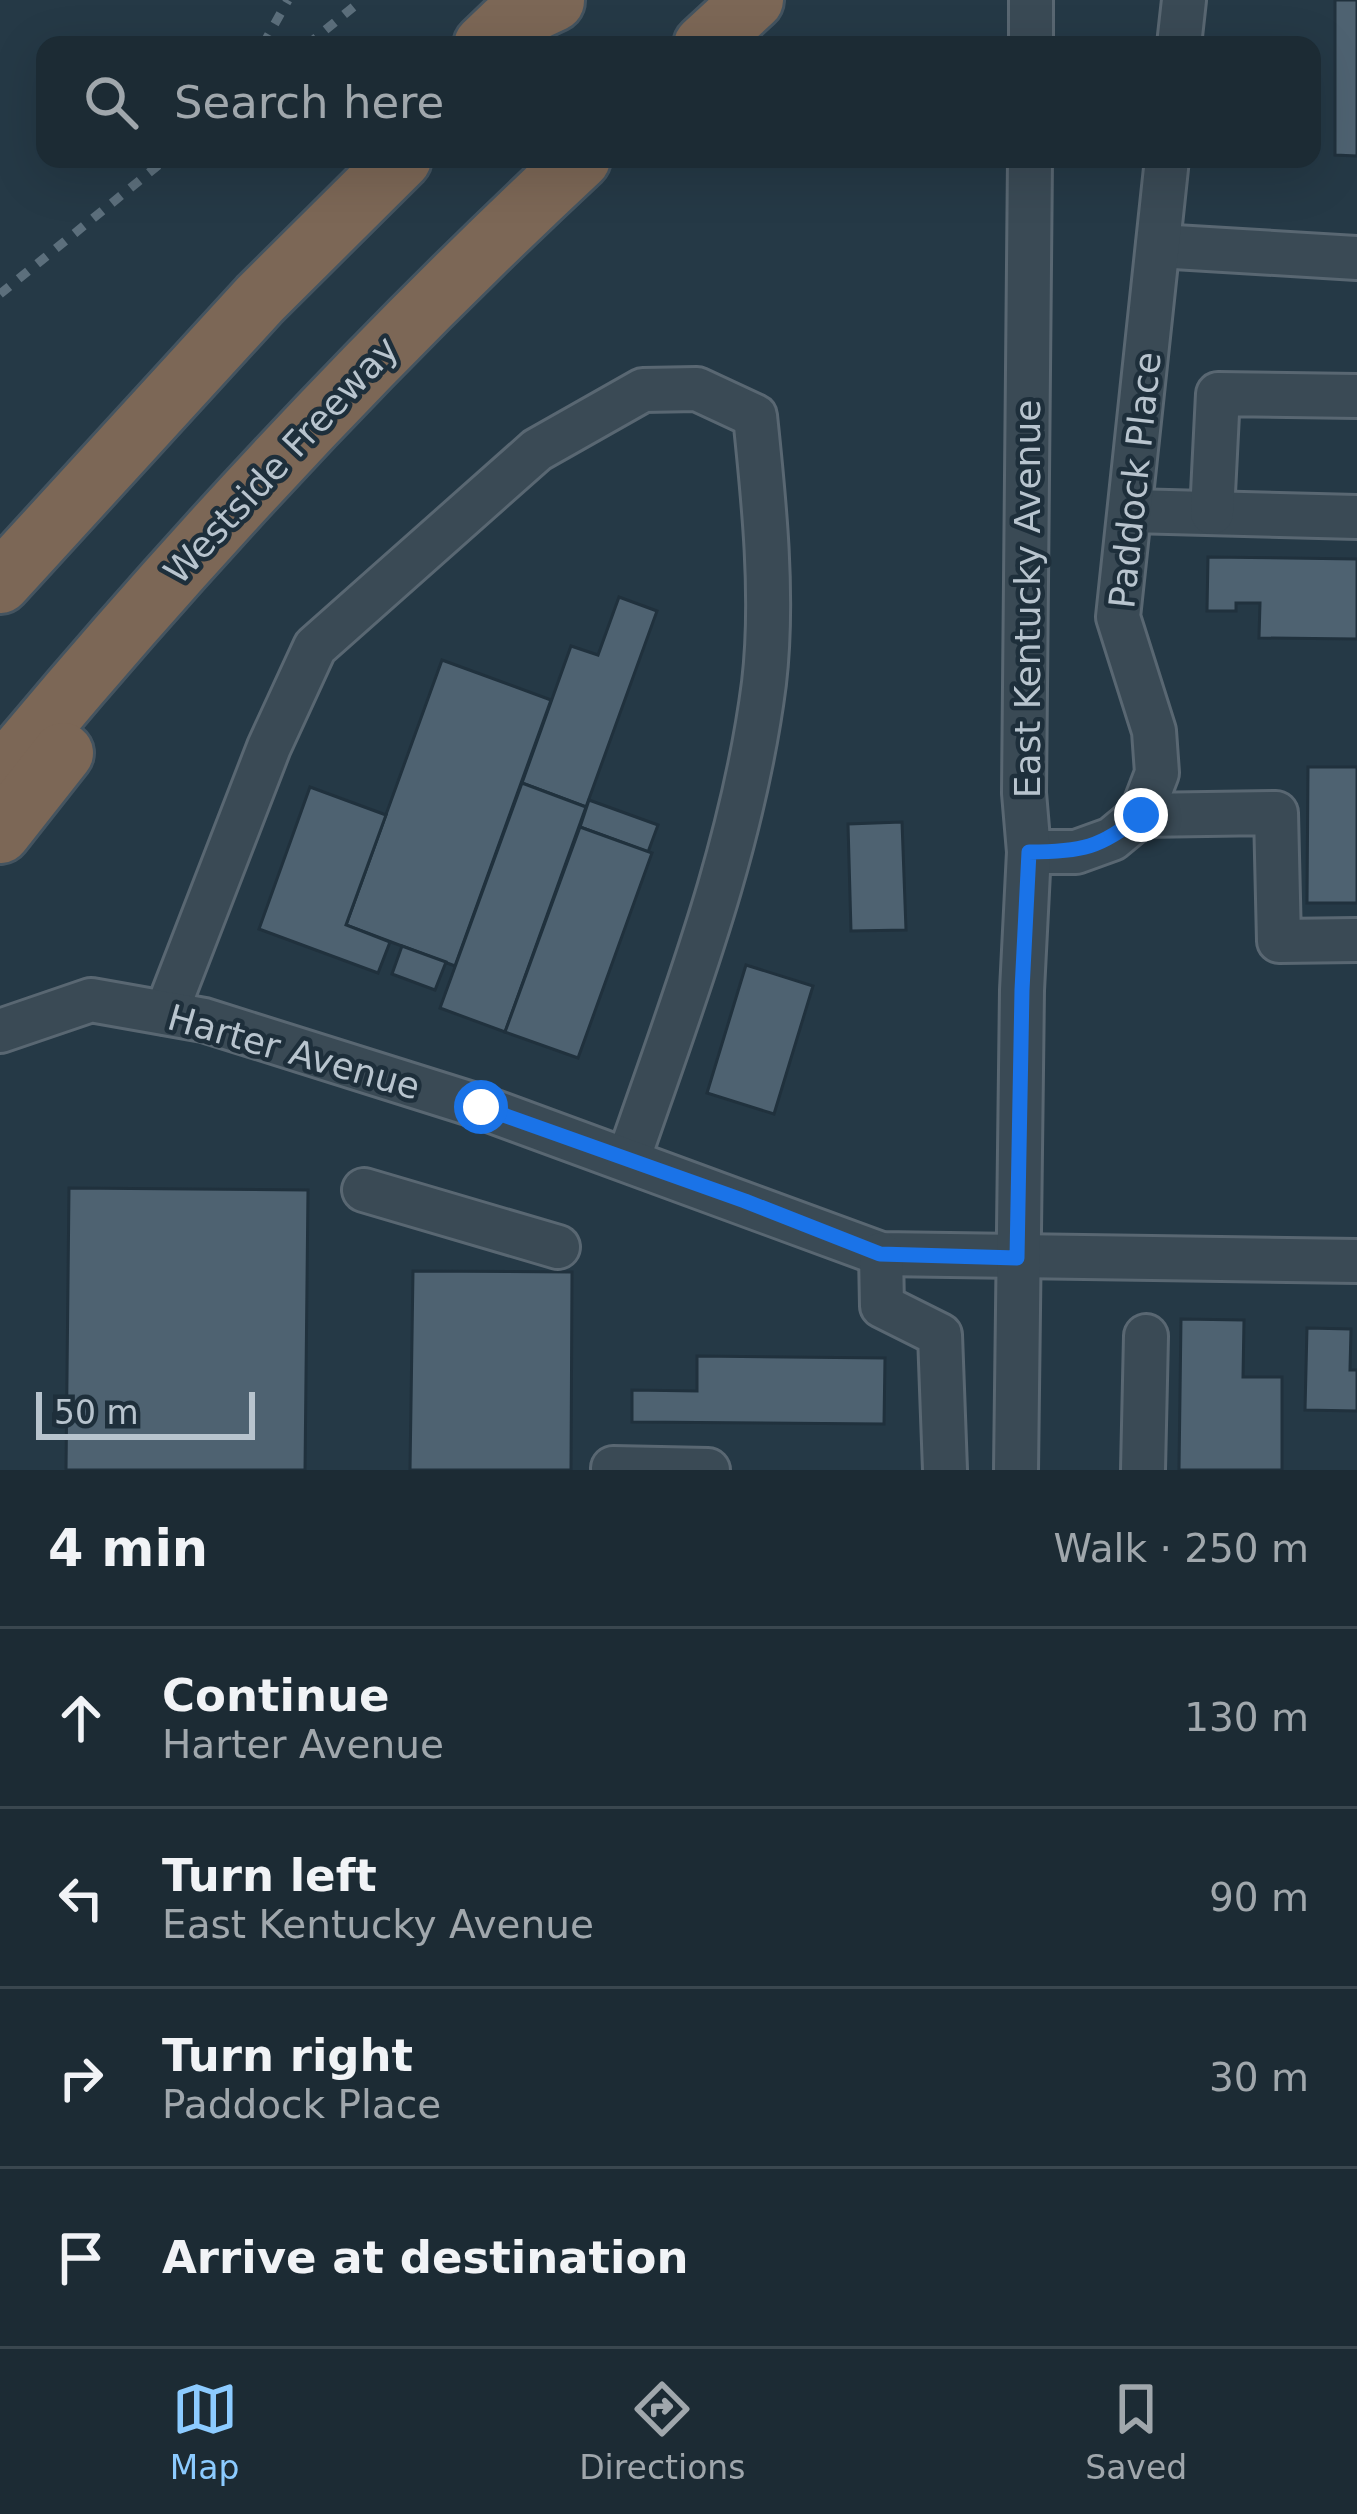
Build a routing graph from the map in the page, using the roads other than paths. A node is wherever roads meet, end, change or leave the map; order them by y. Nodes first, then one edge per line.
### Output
1 (554, 0) edge
2 (753, 0) edge
3 (1031, 0) edge
4 (1184, 0) edge
5 (494, 36) edge
6 (525, 36) edge
7 (714, 36) edge
8 (1031, 36) edge
9 (1180, 36) edge
10 (356, 168) edge
11 (392, 168) edge
12 (570, 168) edge
13 (1030, 168) edge
14 (1166, 168) edge
15 (1159, 246) junction
16 (1357, 258) edge
17 (1357, 396) edge
18 (1131, 511) junction
19 (1212, 513) junction
20 (225, 515) junction
21 (1357, 517) edge
22 (0, 540) edge
23 (0, 583) edge
24 (0, 777) edge
25 (1141, 815) junction
26 (0, 833) edge
27 (1029, 852) junction
28 (1357, 940) edge
29 (166, 1013) junction
30 (0, 1030) edge
31 (628, 1160) junction
32 (364, 1190) dead end
33 (558, 1247) dead end
34 (880, 1254) junction
35 (1017, 1258) junction
36 (1357, 1261) edge
37 (1146, 1336) dead end
38 (613, 1468) edge
39 (708, 1470) edge
40 (945, 1470) edge
41 (1016, 1470) edge
42 (1143, 1470) edge

1 - 5 highway
1 - 6 highway
2 - 7 highway
3 - 8 street
4 - 9 street
10 - 22 highway
11 - 23 highway
12 - 20 highway, Westside Freeway
13 - 27 street, East Kentucky Avenue
14 - 15 street, Paddock Place
15 - 16 street
15 - 18 street, Paddock Place
17 - 19 street
18 - 19 street
18 - 25 street, Paddock Place
19 - 21 street
20 - 24 highway, Westside Freeway
20 - 26 highway
25 - 27 street
25 - 28 street
27 - 35 street, East Kentucky Avenue
29 - 30 street, Harter Avenue
29 - 31 street, Harter Avenue
29 - 31 street
31 - 34 street, Harter Avenue
32 - 33 street
34 - 35 street, Harter Avenue
34 - 40 street
35 - 36 street, Harter Avenue
35 - 41 street, East Kentucky Avenue
37 - 42 street
38 - 39 street

